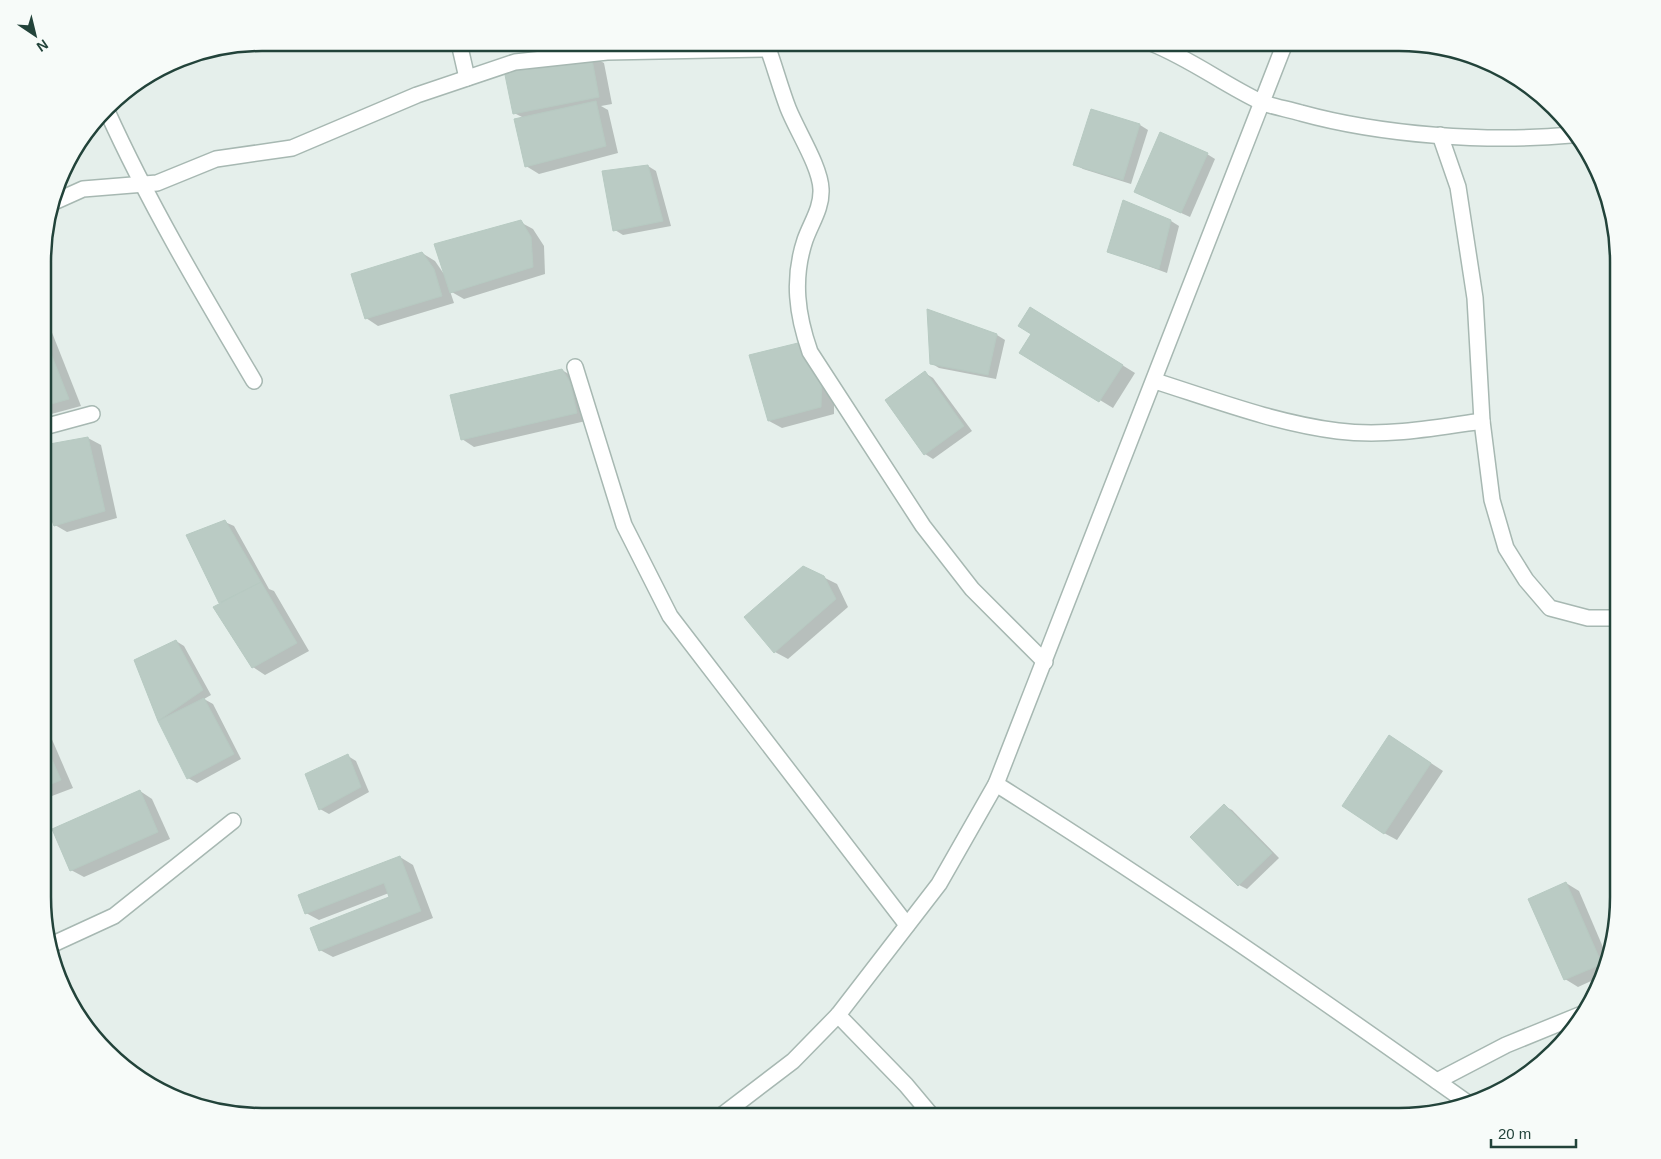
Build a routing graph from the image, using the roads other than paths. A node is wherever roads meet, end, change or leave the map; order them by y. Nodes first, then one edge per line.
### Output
1 (461, 51) edge
2 (634, 51) edge
3 (769, 51) edge
4 (1171, 51) edge
5 (1282, 51) edge
6 (467, 78) junction
7 (1262, 102) junction
8 (110, 117) edge
9 (1440, 135) junction
10 (1567, 135) edge
11 (143, 184) junction
12 (61, 199) edge
13 (576, 367) dead end
14 (254, 381) dead end
15 (1154, 381) junction
16 (92, 414) dead end
17 (1482, 421) junction
18 (51, 425) edge
19 (1610, 618) edge
20 (1045, 662) junction
21 (996, 784) junction
22 (234, 821) dead end
23 (907, 925) junction
24 (56, 943) edge
25 (838, 1015) junction
26 (1571, 1019) edge
27 (1437, 1081) junction
28 (1461, 1098) edge
29 (731, 1108) edge
30 (925, 1108) edge

1 - 6 street
2 - 6 street
3 - 20 street
4 - 7 street
5 - 7 street
6 - 11 street
7 - 9 street
7 - 15 street
8 - 11 street
9 - 10 street
9 - 17 street
11 - 12 street
11 - 14 street
13 - 23 street
15 - 17 street
15 - 20 street
16 - 18 street
17 - 19 street
20 - 21 street
21 - 23 street
21 - 27 street
22 - 24 street
23 - 25 street
25 - 29 street
25 - 30 street
26 - 27 street
27 - 28 street

